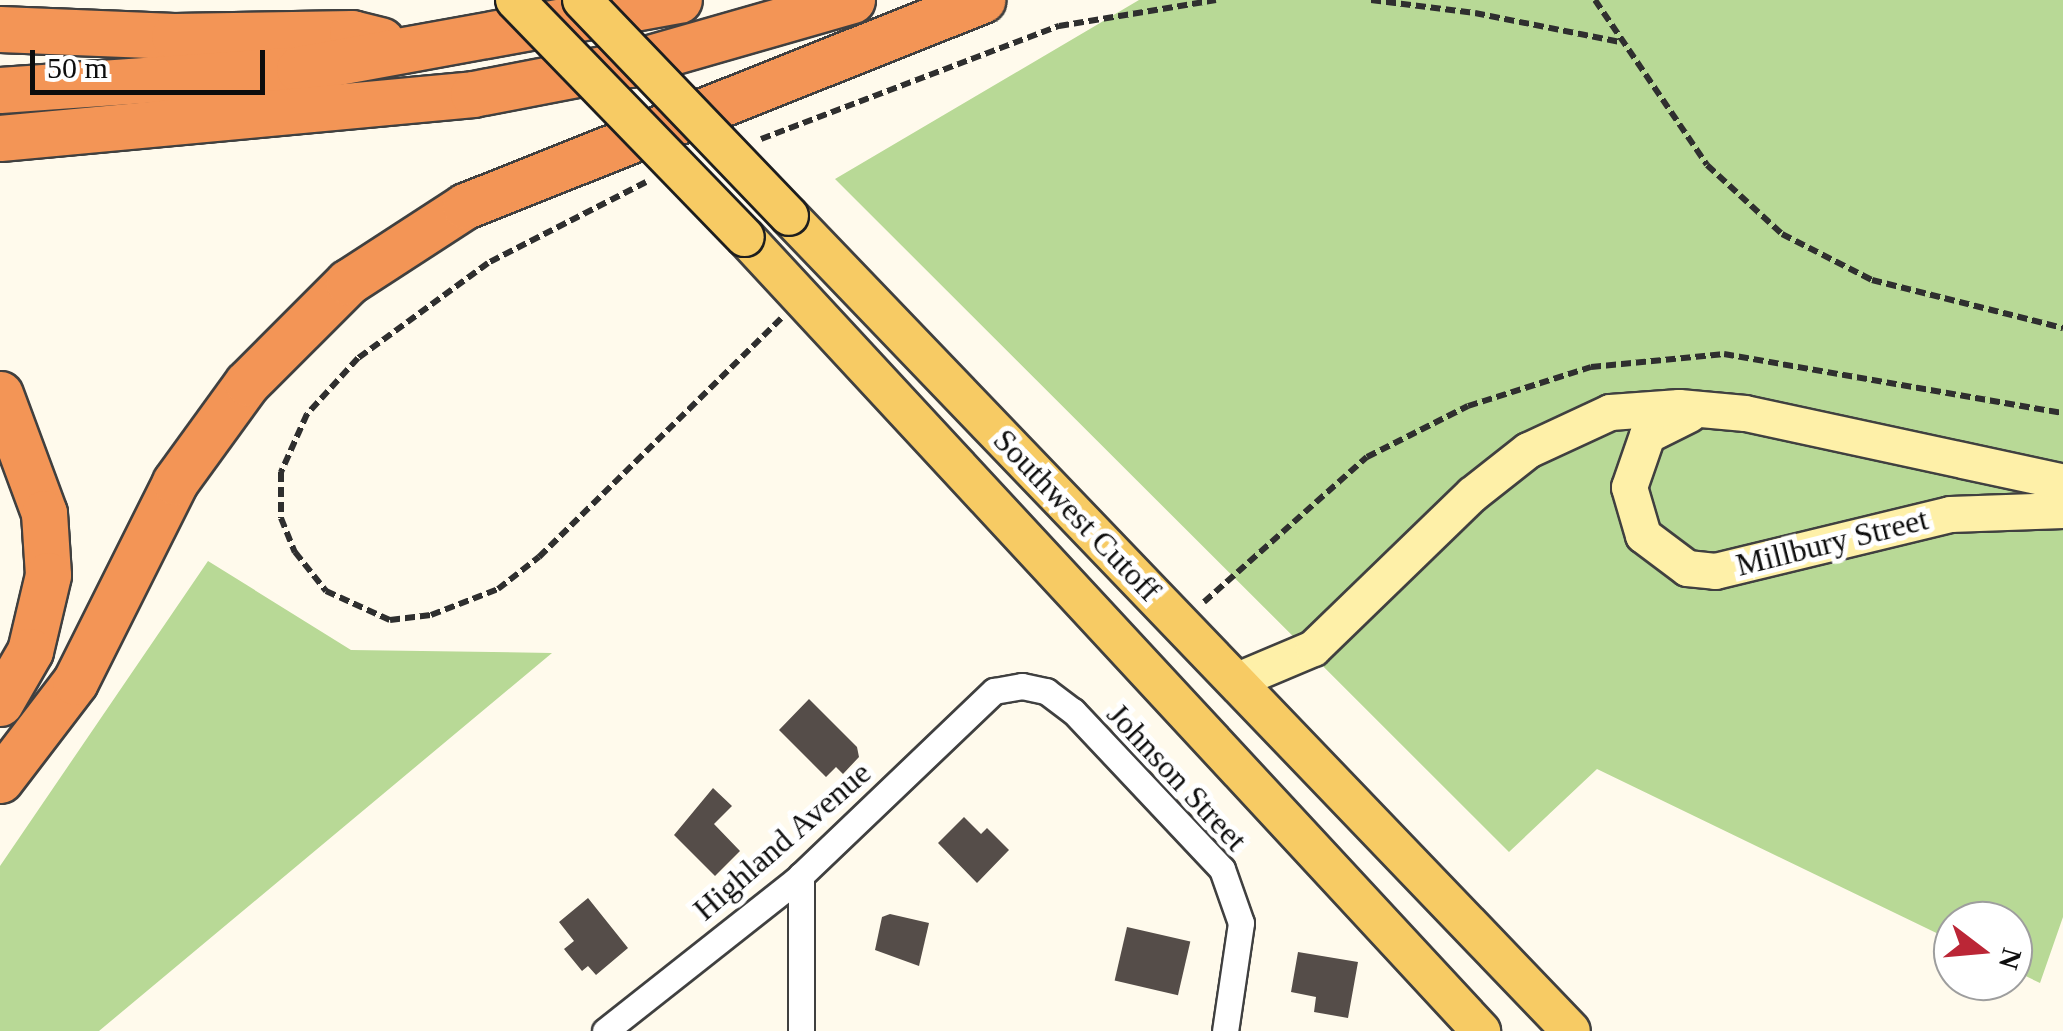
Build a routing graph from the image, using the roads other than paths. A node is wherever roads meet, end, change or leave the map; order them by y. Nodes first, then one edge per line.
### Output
1 (515, 0) edge
2 (582, 0) edge
3 (679, 0) edge
4 (852, 0) edge
5 (982, 0) edge
6 (0, 29) edge
7 (422, 49) junction
8 (0, 90) edge
9 (0, 138) edge
10 (0, 394) edge
11 (1745, 413) junction
12 (2063, 482) edge
13 (2063, 510) edge
14 (1237, 680) junction
15 (994, 691) joint
16 (0, 703) edge
17 (0, 780) edge
18 (801, 875) junction
19 (605, 1031) edge
20 (800, 1031) edge
21 (1225, 1031) edge
22 (1481, 1031) edge
23 (1571, 1031) edge

1 - 22 main road, Southwest Cutoff, bridge
2 - 14 main road, Southwest Cutoff, bridge
3 - 7 highway
4 - 9 highway
5 - 17 highway
6 - 7 highway
7 - 8 highway
10 - 16 highway
11 - 12 main road, Millbury Street
11 - 13 main road, Millbury Street
11 - 14 main road, Millbury Street
14 - 23 main road, Southwest Cutoff
15 - 18 street, Highland Avenue
15 - 21 street, Johnson Street
18 - 19 street, Highland Avenue
18 - 20 street

